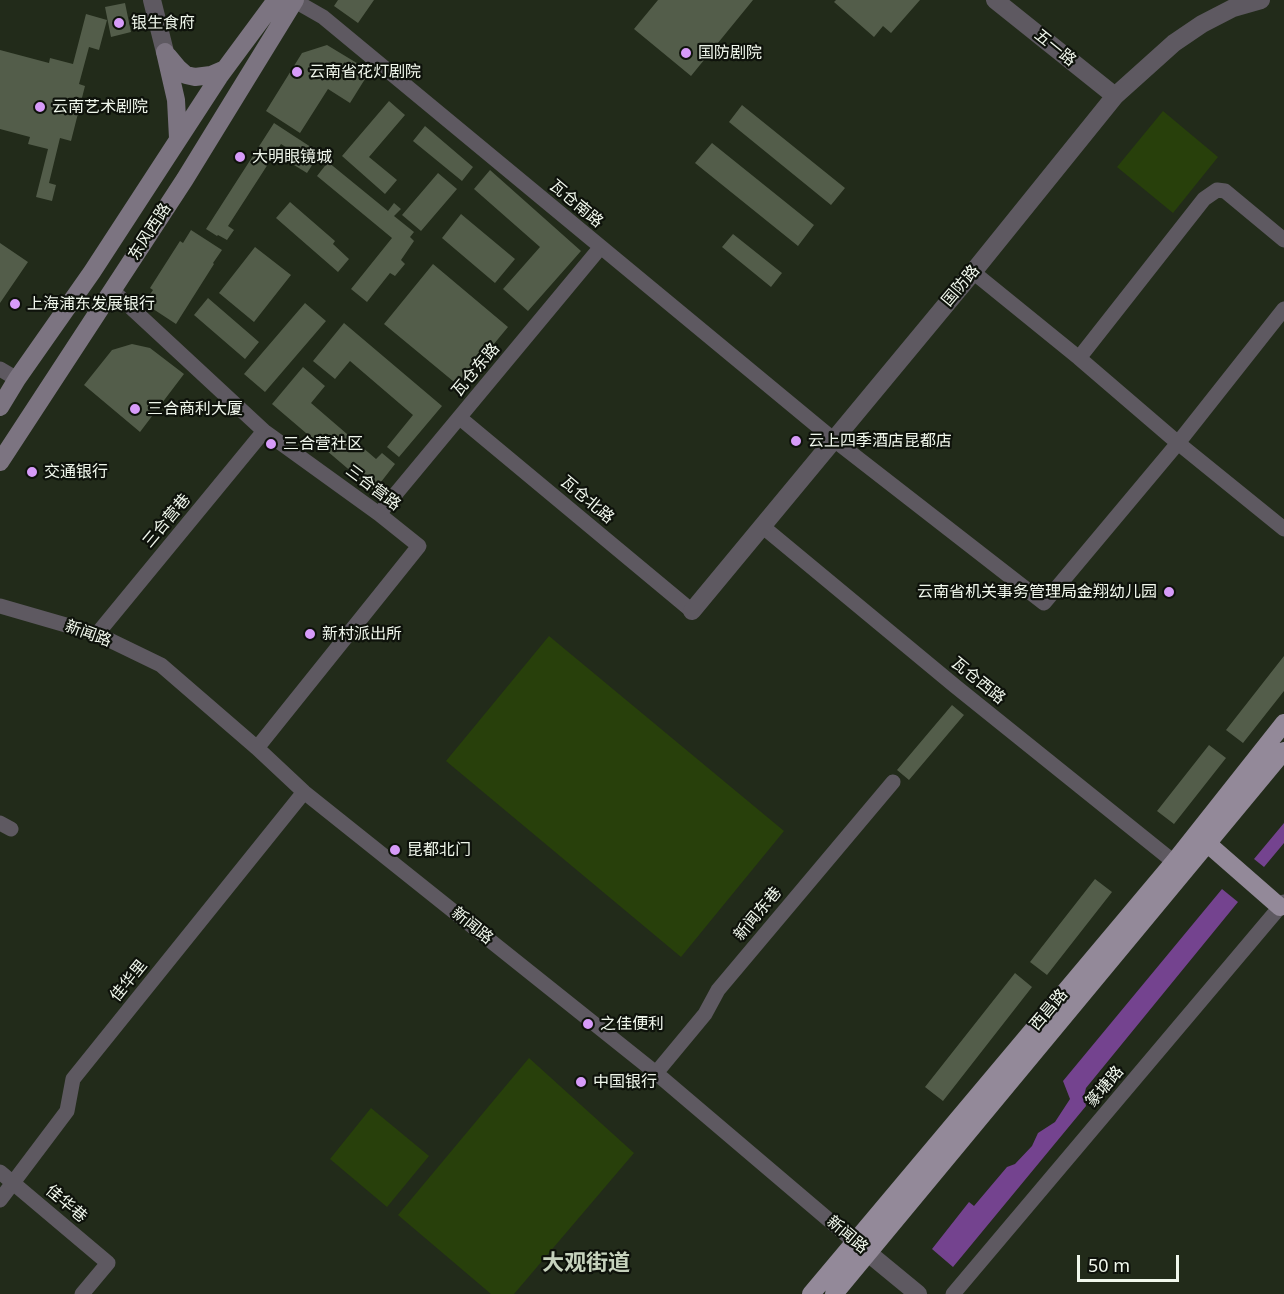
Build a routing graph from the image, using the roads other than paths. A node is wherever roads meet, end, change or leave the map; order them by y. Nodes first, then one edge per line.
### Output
1 (152, 0) edge
2 (276, 0) edge
3 (295, 0) edge
4 (995, 0) edge
5 (1261, 0) edge
6 (1232, 4) edge
7 (165, 52) junction
8 (225, 69) junction
9 (1115, 96) junction
10 (178, 138) junction
11 (1284, 240) edge
12 (600, 248) junction
13 (972, 272) junction
14 (112, 290) junction
15 (1284, 309) edge
16 (1079, 358) junction
17 (0, 369) edge
18 (16, 379) junction
19 (0, 407) edge
20 (460, 418) junction
21 (264, 431) junction
22 (833, 439) junction
23 (1178, 443) junction
24 (0, 462) edge
25 (380, 514) junction
26 (762, 526) junction
27 (1284, 529) edge
28 (0, 606) edge
29 (692, 610) joint
30 (97, 634) junction
31 (1284, 723) edge
32 (257, 748) junction
33 (1284, 752) edge
34 (893, 782) dead end
35 (304, 792) junction
36 (1208, 844) junction
37 (1174, 862) junction
38 (1282, 905) edge
39 (656, 1073) junction
40 (0, 1172) edge
41 (13, 1183) junction
42 (0, 1200) edge
43 (861, 1247) junction
44 (82, 1294) edge
45 (811, 1294) edge
46 (834, 1294) edge
47 (918, 1294) edge
48 (953, 1294) edge

1 - 7 street
2 - 8 main road, 东风西路
3 - 12 street, 瓦仓南路
3 - 14 main road, 东风西路
4 - 9 street, 五一路
5 - 6 street, 国防路
6 - 9 street, 国防路
7 - 8 main road
7 - 10 main road
8 - 10 main road, 东风西路
9 - 13 street, 国防路
10 - 18 main road, 东风西路
11 - 16 street
12 - 20 street, 瓦仓东路
12 - 22 street, 瓦仓南路
13 - 16 street
13 - 22 street, 国防路
14 - 21 street, 三合营路
14 - 24 main road, 东风西路
15 - 23 street
16 - 23 street
17 - 18 street
18 - 19 main road, 东风西路
20 - 25 street, 瓦仓东路
20 - 29 street, 瓦仓北路
21 - 25 street, 三合营路
21 - 30 street, 三合营巷
22 - 23 street, 瓦仓南路
22 - 26 street, 国防路
23 - 27 street
25 - 32 street, 三合营路
26 - 29 street, 国防路
26 - 37 street, 瓦仓西路
28 - 30 street, 新闻路
30 - 32 street, 新闻路
31 - 37 main road, 西昌路
32 - 35 street, 新闻路
33 - 36 main road, 西昌路
34 - 39 street, 新闻东巷
35 - 39 street, 新闻路
35 - 41 street, 佳华里
36 - 38 main road
36 - 43 main road, 西昌路
37 - 43 main road, 西昌路
38 - 48 street, 篆塘路
39 - 43 street, 新闻路
40 - 41 street, 佳华巷
41 - 42 street, 佳华里
41 - 44 street, 佳华巷
43 - 45 main road, 西昌路
43 - 46 main road, 西昌路
43 - 47 street, 新闻路

